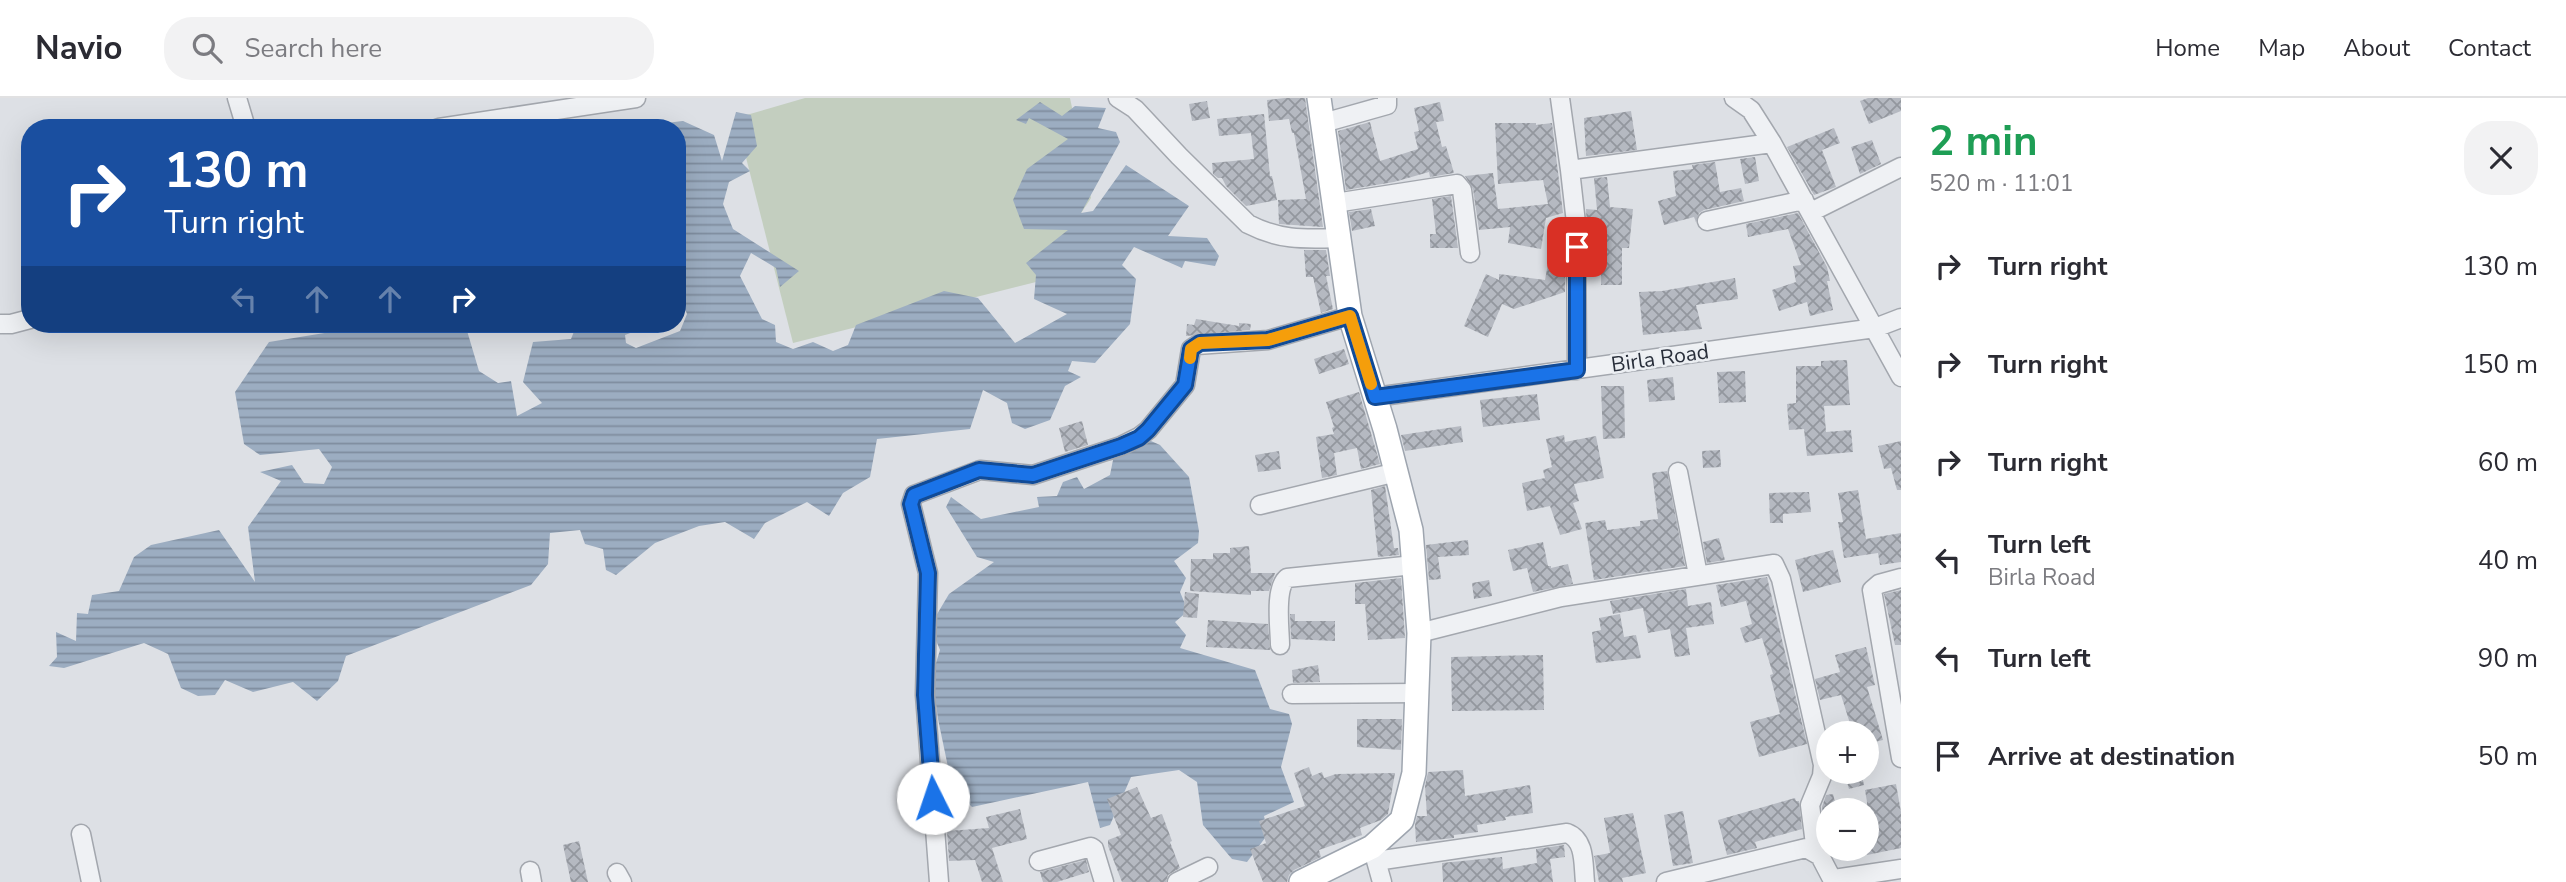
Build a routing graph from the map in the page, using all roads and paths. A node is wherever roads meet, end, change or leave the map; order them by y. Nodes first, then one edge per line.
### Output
1 (237, 98) edge
2 (636, 98) edge
3 (1118, 98) edge
4 (1319, 98) edge
5 (1387, 98) edge
6 (1560, 98) edge
7 (1734, 98) edge
8 (243, 119) edge
9 (498, 119) edge
10 (1323, 123) junction
11 (1772, 143) junction
12 (1901, 167) edge
13 (1570, 170) junction
14 (1335, 203) junction
15 (1807, 206) junction
16 (1707, 221) dead end
17 (1340, 238) junction
18 (1470, 253) dead end
19 (1350, 316) junction
20 (1901, 318) edge
21 (21, 321) edge
22 (0, 324) edge
23 (1875, 328) junction
24 (1577, 370) junction
25 (1901, 377) edge
26 (1375, 397) junction
27 (1678, 471) dead end
28 (1398, 472) junction
29 (1260, 505) dead end
30 (1414, 565) junction
31 (1698, 575) junction
32 (1901, 578) edge
33 (1419, 633) junction
34 (1280, 646) dead end
35 (1417, 693) junction
36 (1292, 694) dead end
37 (1896, 703) edge
38 (1901, 758) edge
39 (81, 834) dead end
40 (1816, 852) joint
41 (1374, 854) junction
42 (1039, 861) dead end
43 (1821, 861) edge
44 (1208, 867) dead end
45 (1901, 869) edge
46 (1097, 879) edge
47 (90, 882) edge
48 (939, 882) edge
49 (1177, 882) edge
50 (1301, 882) edge
51 (1382, 882) edge
52 (1585, 882) edge
53 (1666, 882) edge

1 - 8 street
2 - 9 street
3 - 17 street
4 - 10 main road
5 - 10 street
6 - 13 street
7 - 11 street
10 - 14 main road
11 - 13 street
11 - 15 street
12 - 15 street
13 - 24 street
14 - 17 main road
14 - 18 street
15 - 16 street
15 - 23 street
17 - 19 main road
19 - 26 main road
19 - 48 street
20 - 23 street, Birla Road
21 - 22 street
23 - 24 street, Birla Road
23 - 25 street
24 - 26 street, Birla Road
26 - 28 main road
27 - 31 street
28 - 29 street
28 - 30 main road
30 - 33 main road
30 - 34 street
31 - 33 street
31 - 40 street
32 - 37 street
33 - 35 main road
35 - 36 street
35 - 41 main road
37 - 38 street
39 - 47 street
40 - 53 street
41 - 50 main road
41 - 51 street
41 - 52 street
42 - 46 street
43 - 45 street
44 - 49 street

